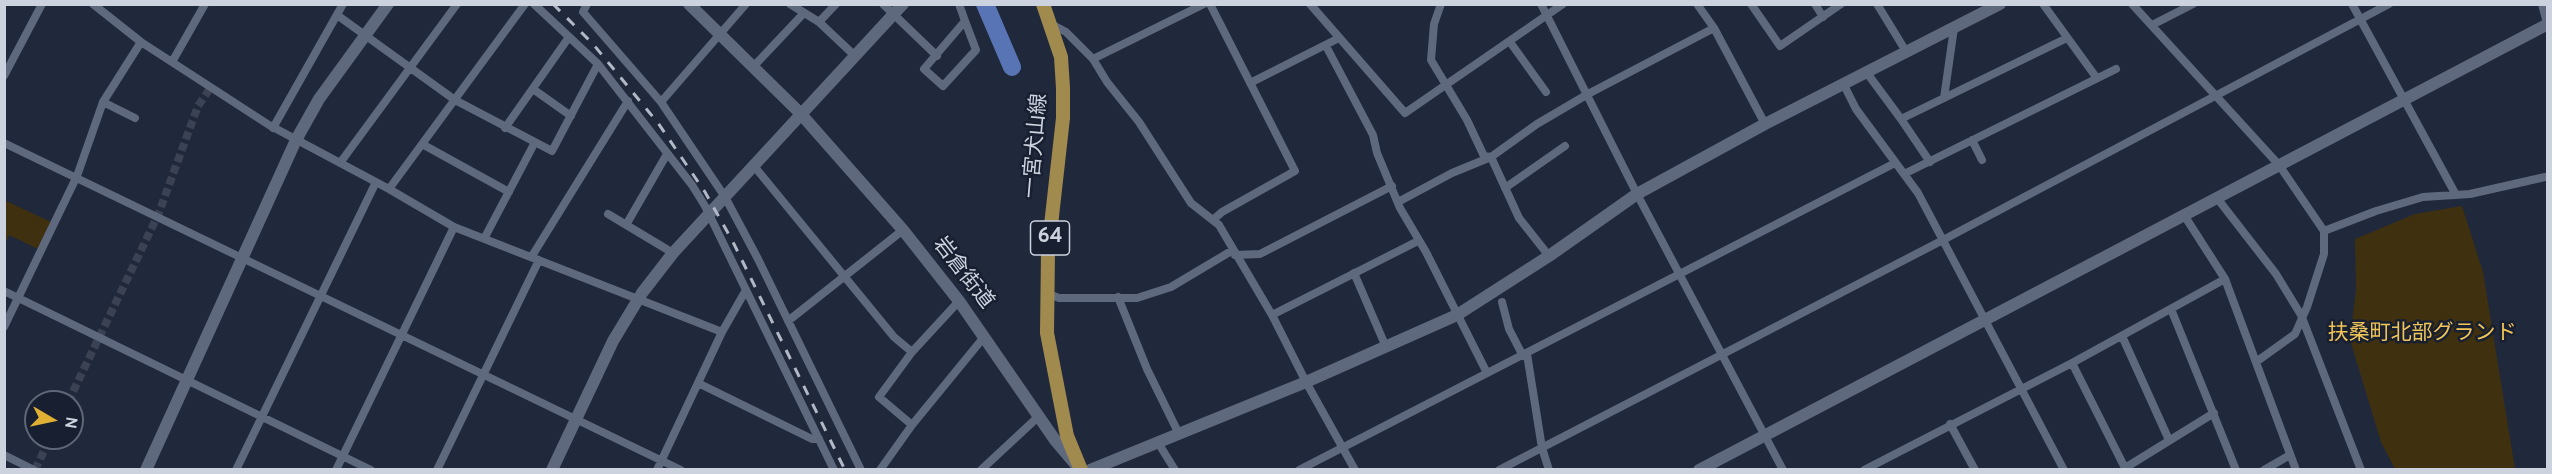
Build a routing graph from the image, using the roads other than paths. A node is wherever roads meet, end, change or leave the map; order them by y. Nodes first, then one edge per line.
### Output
1 (42, 4) edge
2 (93, 4) edge
3 (205, 4) edge
4 (343, 4) edge
5 (388, 4) edge
6 (457, 4) edge
7 (525, 4) edge
8 (534, 4) edge
9 (587, 4) edge
10 (746, 4) edge
11 (790, 4) edge
12 (836, 4) edge
13 (882, 4) edge
14 (903, 4) edge
15 (959, 4) edge
16 (1043, 4) edge
17 (1204, 4) edge
18 (1210, 4) edge
19 (1310, 4) edge
20 (1441, 4) edge
21 (1541, 4) edge
22 (1563, 4) edge
23 (1697, 4) edge
24 (1751, 4) edge
25 (1815, 4) edge
26 (1841, 4) edge
27 (1877, 4) edge
28 (2000, 4) edge
29 (2043, 4) edge
30 (2132, 4) edge
31 (2193, 4) edge
32 (2352, 4) edge
33 (2389, 4) edge
34 (2544, 4) edge
35 (694, 6) edge
36 (803, 14) junction
37 (893, 14) junction
38 (337, 15) junction
39 (1547, 16) junction
40 (1823, 17) junction
41 (2547, 19) edge
42 (2360, 20) junction
43 (965, 21) junction
44 (819, 22) junction
45 (1051, 24) junction
46 (2547, 24) edge
47 (2152, 25) junction
48 (1714, 28) junction
49 (1954, 28) junction
50 (718, 35) junction
51 (365, 36) junction
52 (569, 37) junction
53 (1339, 38) junction
54 (2067, 38) junction
55 (141, 42) junction
56 (1510, 42) junction
57 (1326, 46) junction
58 (1907, 53) junction
59 (854, 55) junction
60 (937, 56) junction
61 (1093, 59) junction
62 (172, 62) junction
63 (598, 64) junction
64 (753, 67) junction
65 (410, 68) junction
66 (2116, 69) dead end
67 (6, 70) edge
68 (1867, 73) junction
69 (2096, 77) junction
70 (1250, 83) junction
71 (1446, 85) junction
72 (1844, 85) junction
73 (533, 89) junction
74 (1546, 92) dead end
75 (1588, 94) junction
76 (2215, 96) junction
77 (1944, 98) junction
78 (455, 100) junction
79 (2403, 100) junction
80 (628, 101) junction
81 (103, 102) junction
82 (660, 102) junction
83 (800, 113) junction
84 (571, 116) junction
85 (135, 118) dead end
86 (1901, 119) junction
87 (1765, 124) junction
88 (273, 128) junction
89 (505, 128) junction
90 (296, 140) junction
91 (1972, 140) junction
92 (4, 142) edge
93 (422, 144) junction
94 (534, 144) junction
95 (1565, 146) dead end
96 (667, 154) junction
97 (1491, 157) junction
98 (1982, 160) dead end
99 (1930, 162) junction
100 (340, 163) junction
101 (1895, 163) junction
102 (2279, 165) junction
103 (754, 166) junction
104 (1904, 174) junction
105 (77, 176) junction
106 (2545, 177) dead end
107 (375, 182) junction
108 (1392, 186) junction
109 (1505, 188) junction
110 (389, 189) junction
111 (509, 192) junction
112 (1637, 194) junction
113 (2456, 195) junction
114 (725, 197) junction
115 (2217, 198) junction
116 (1398, 202) junction
117 (608, 214) dead end
118 (2184, 215) junction
119 (708, 216) junction
120 (1214, 219) junction
121 (626, 225) junction
122 (454, 227) junction
123 (903, 230) junction
124 (2324, 231) junction
125 (485, 237) junction
126 (1943, 240) junction
127 (1418, 241) junction
128 (674, 253) junction
129 (1234, 253) junction
130 (1549, 256) junction
131 (243, 257) junction
132 (536, 258) junction
133 (1354, 273) junction
134 (1679, 274) junction
135 (845, 276) junction
136 (2225, 279) junction
137 (746, 290) junction
138 (4, 291) edge
139 (1046, 293) junction
140 (321, 294) junction
141 (19, 297) junction
142 (1118, 297) junction
143 (638, 299) junction
144 (959, 301) junction
145 (1502, 302) dead end
146 (2171, 309) junction
147 (1272, 315) junction
148 (1457, 315) junction
149 (2302, 317) junction
150 (1984, 320) junction
151 (788, 321) junction
152 (4, 327) edge
153 (722, 332) junction
154 (402, 334) junction
155 (2122, 336) junction
156 (984, 337) junction
157 (1386, 347) junction
158 (912, 352) junction
159 (1721, 354) junction
160 (1525, 355) junction
161 (2256, 362) junction
162 (2072, 363) junction
163 (484, 373) junction
164 (1487, 373) junction
165 (187, 379) junction
166 (1306, 382) junction
167 (698, 383) junction
168 (2022, 388) junction
169 (2214, 413) junction
170 (262, 416) junction
171 (1039, 416) junction
172 (576, 417) junction
173 (1950, 424) junction
174 (912, 425) junction
175 (1178, 432) junction
176 (1764, 436) junction
177 (819, 439) junction
178 (2169, 440) junction
179 (1157, 441) junction
180 (1343, 448) junction
181 (1542, 448) junction
182 (4, 455) edge
183 (2290, 455) junction
184 (342, 456) junction
185 (661, 460) junction
186 (1879, 466) edge
187 (1700, 469) edge
188 (2126, 469) edge
189 (34, 470) edge
190 (146, 470) edge
191 (236, 470) edge
192 (336, 470) edge
193 (371, 470) edge
194 (436, 470) edge
195 (552, 470) edge
196 (657, 470) edge
197 (681, 470) edge
198 (834, 470) edge
199 (861, 470) edge
200 (880, 470) edge
201 (981, 470) edge
202 (1080, 470) edge
203 (1090, 470) edge
204 (1175, 470) edge
205 (1299, 470) edge
206 (1355, 470) edge
207 (1499, 470) edge
208 (1549, 470) edge
209 (1783, 470) edge
210 (1864, 470) edge
211 (1975, 470) edge
212 (2064, 470) edge
213 (2236, 470) edge
214 (2264, 470) edge
215 (2296, 470) edge
216 (2361, 470) edge

1 - 67 street
2 - 55 street
3 - 62 street
4 - 38 street
5 - 51 street
6 - 65 street
7 - 78 street
8 - 52 street
9 - 82 street
10 - 50 street
11 - 36 street
12 - 44 street
13 - 37 street
14 - 37 street
15 - 43 street
16 - 45 main road, 一宮犬山線 / 64
17 - 61 street
18 - 70 street
19 - 53 street
20 - 71 street
21 - 39 street
22 - 39 street
23 - 48 street
24 - 40 street
25 - 40 street
26 - 40 street
27 - 58 street
28 - 49 street
29 - 54 street
30 - 47 street
31 - 47 street
32 - 42 street
33 - 42 street
34 - 41 street
35 - 50 street, 岩倉街道
36 - 44 street
36 - 64 street
37 - 59 street
37 - 60 street
38 - 51 street
38 - 88 street
39 - 56 street
39 - 75 street
42 - 76 street
42 - 79 street
43 - 60 street
43 - 60 street
44 - 59 street
45 - 61 street
45 - 139 main road, 一宮犬山線 / 64
46 - 79 street
47 - 76 street
48 - 75 street
48 - 87 street
49 - 58 street
49 - 77 street
50 - 64 street, 岩倉街道
50 - 82 street
51 - 65 street
51 - 90 street
52 - 63 street
52 - 73 street
53 - 57 street
53 - 71 street
54 - 69 street
54 - 77 street
55 - 62 street
55 - 81 street
56 - 71 street
56 - 74 street
57 - 70 street
57 - 108 street
58 - 68 street
59 - 83 street
61 - 120 street
62 - 88 street
63 - 80 street
63 - 84 street
64 - 83 street, 岩倉街道
65 - 78 street
65 - 100 street
66 - 69 street
68 - 72 street
68 - 86 street
69 - 91 street
70 - 120 street
71 - 97 street
72 - 87 street
72 - 101 street
73 - 84 street
73 - 89 street
75 - 97 street
75 - 112 street
76 - 102 street
76 - 126 street
77 - 86 street
78 - 89 street
78 - 93 street
79 - 102 street
79 - 113 street
80 - 96 street
80 - 132 street
81 - 85 street
81 - 105 street
82 - 114 street
83 - 103 street
83 - 123 street, 岩倉街道
84 - 94 street
86 - 99 street
87 - 112 street
88 - 90 street
89 - 94 street
90 - 100 street
90 - 131 street
91 - 98 street
91 - 99 street
92 - 105 street
93 - 110 street
93 - 111 street
94 - 111 street
95 - 109 street
96 - 119 street
96 - 121 street
97 - 109 street
97 - 116 street
99 - 104 street
100 - 107 street
101 - 104 street
101 - 134 street
102 - 115 street
102 - 124 street
103 - 114 street
103 - 135 street
104 - 126 street
105 - 131 street
105 - 141 street
106 - 113 street
107 - 110 street
107 - 140 street
108 - 116 street
108 - 129 street
109 - 130 street
110 - 122 street
111 - 125 street
112 - 130 street
112 - 134 street
113 - 124 street
114 - 119 street
114 - 151 street
115 - 118 street
115 - 149 street
116 - 127 street
117 - 121 street
118 - 136 street
118 - 150 street
119 - 128 street
119 - 137 street
120 - 129 street
121 - 128 street
122 - 125 street
122 - 154 street
123 - 135 street
123 - 144 street, 岩倉街道
124 - 149 street
125 - 132 street
126 - 150 street
126 - 159 street
127 - 133 street
127 - 148 street
128 - 143 street
129 - 142 street
129 - 147 street
130 - 148 street
131 - 140 street
131 - 165 street
132 - 143 street
132 - 163 street
133 - 147 street
133 - 157 street
134 - 159 street
134 - 160 street
135 - 151 street
135 - 158 street
136 - 146 street
136 - 161 street
137 - 153 street
137 - 177 street
138 - 141 street
139 - 142 street
139 - 202 main road, 一宮犬山線 / 64
140 - 154 street
140 - 170 street
141 - 152 street
141 - 165 street
142 - 175 street
143 - 153 street
143 - 172 street
144 - 156 street, 岩倉街道
144 - 158 street
145 - 160 street
146 - 155 street
146 - 169 street
147 - 166 street
148 - 157 street
148 - 164 street
149 - 161 street
149 - 216 street
150 - 168 street
150 - 176 street
151 - 199 street
153 - 167 street
154 - 163 street
154 - 184 street
155 - 162 street
155 - 178 street
156 - 171 street, 岩倉街道
156 - 174 street
157 - 166 street
158 - 174 street
159 - 176 street
159 - 181 street
160 - 164 street
160 - 181 street
161 - 183 street
162 - 168 street
162 - 188 street
163 - 172 street
163 - 194 street
164 - 180 street
165 - 170 street
165 - 190 street
166 - 175 street
166 - 180 street
167 - 177 street
167 - 185 street
168 - 173 street
168 - 212 street
169 - 178 street
169 - 213 street
170 - 184 street
170 - 191 street
171 - 201 street
171 - 202 street, 岩倉街道
172 - 185 street
172 - 195 street
173 - 186 street
173 - 211 street
174 - 200 street
175 - 179 street
176 - 187 street
176 - 209 street
177 - 198 street
178 - 188 street
179 - 203 street
179 - 204 street
180 - 205 street
180 - 206 street
181 - 207 street
181 - 208 street
182 - 189 street
183 - 214 street
183 - 215 street
184 - 192 street
184 - 193 street
185 - 196 street
185 - 197 street
186 - 210 street

